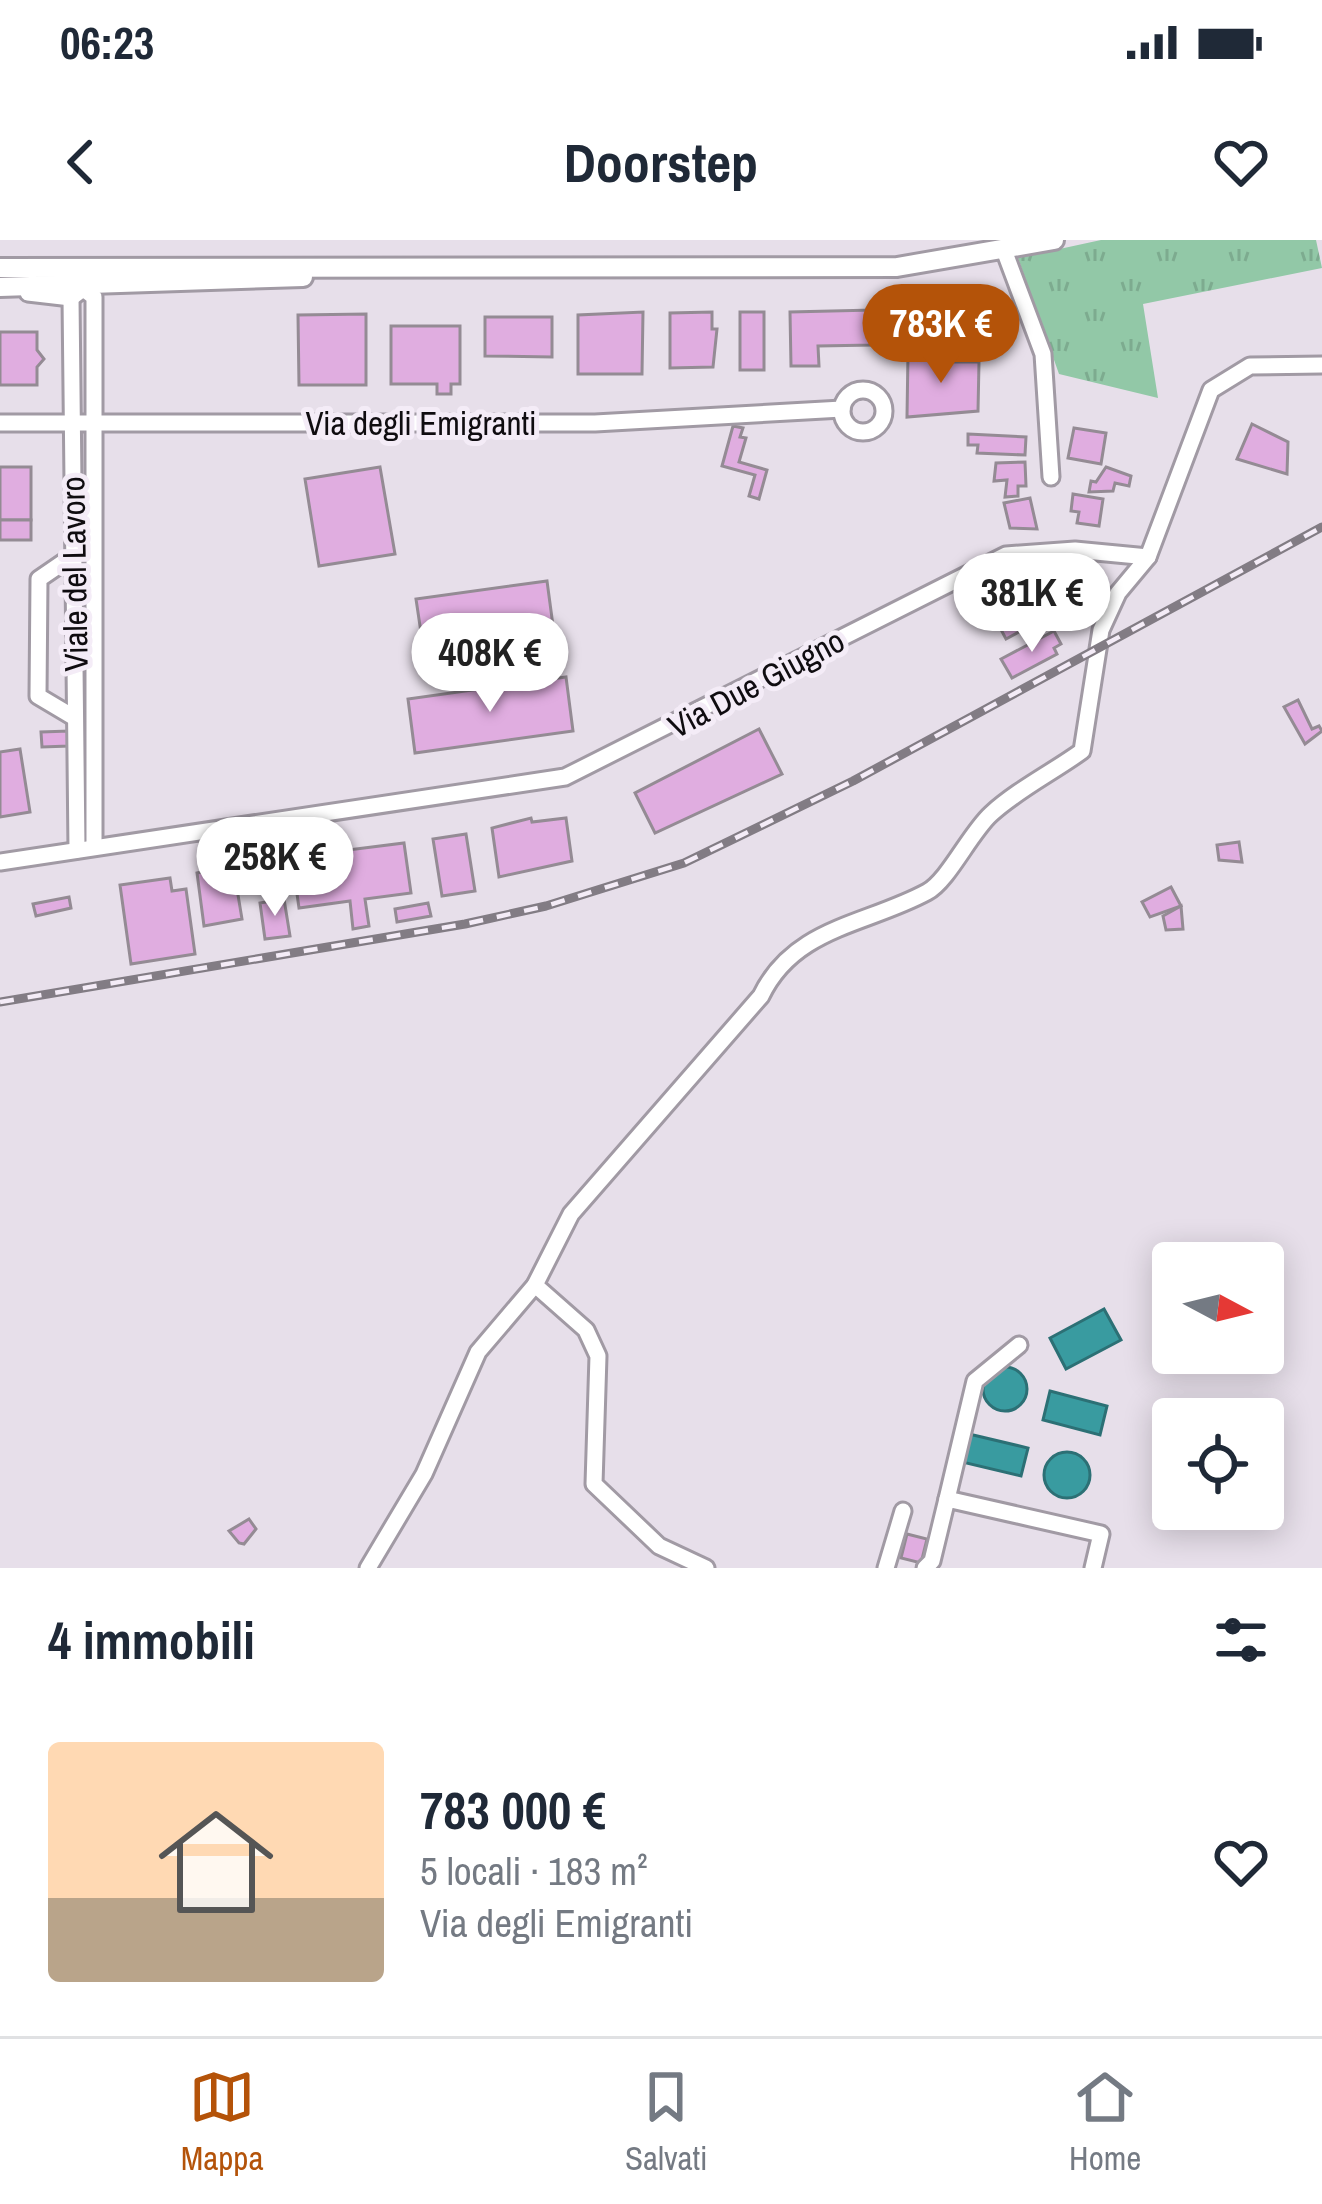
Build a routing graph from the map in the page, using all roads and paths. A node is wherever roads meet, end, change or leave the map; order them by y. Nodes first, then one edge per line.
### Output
1 (1054, 240) edge
2 (1004, 250) junction
3 (203, 265) junction
4 (446, 268) junction
5 (0, 269) edge
6 (0, 288) edge
7 (83, 294) junction
8 (1322, 365) edge
9 (842, 409) dead end
10 (0, 423) edge
11 (94, 423) junction
12 (73, 424) junction
13 (1052, 477) dead end
14 (74, 554) junction
15 (1148, 557) junction
16 (76, 718) junction
17 (85, 849) junction
18 (0, 862) edge
19 (535, 1285) junction
20 (1019, 1345) dead end
21 (947, 1499) junction
22 (903, 1511) dead end
23 (368, 1568) edge
24 (706, 1568) edge
25 (886, 1568) edge
26 (925, 1568) edge
27 (1093, 1568) edge

1 - 2 main road
2 - 4 main road
2 - 13 street
3 - 4 main road
3 - 5 main road
3 - 7 street
4 - 7 main road
5 - 7 street
6 - 7 main road
7 - 11 street
7 - 12 street, Viale del Lavoro
8 - 15 street
9 - 11 street, Via degli Emigranti
10 - 12 street, Via degli Emigranti
11 - 12 street, Via degli Emigranti
11 - 17 street
12 - 14 street, Viale del Lavoro
14 - 16 street, Viale del Lavoro
14 - 16 street
15 - 17 street, Via Due Giugno
15 - 19 street
16 - 17 street, Viale del Lavoro
17 - 18 street, Via Due Giugno
19 - 23 street
19 - 24 street
20 - 21 street
21 - 26 street
21 - 27 street
22 - 25 street

